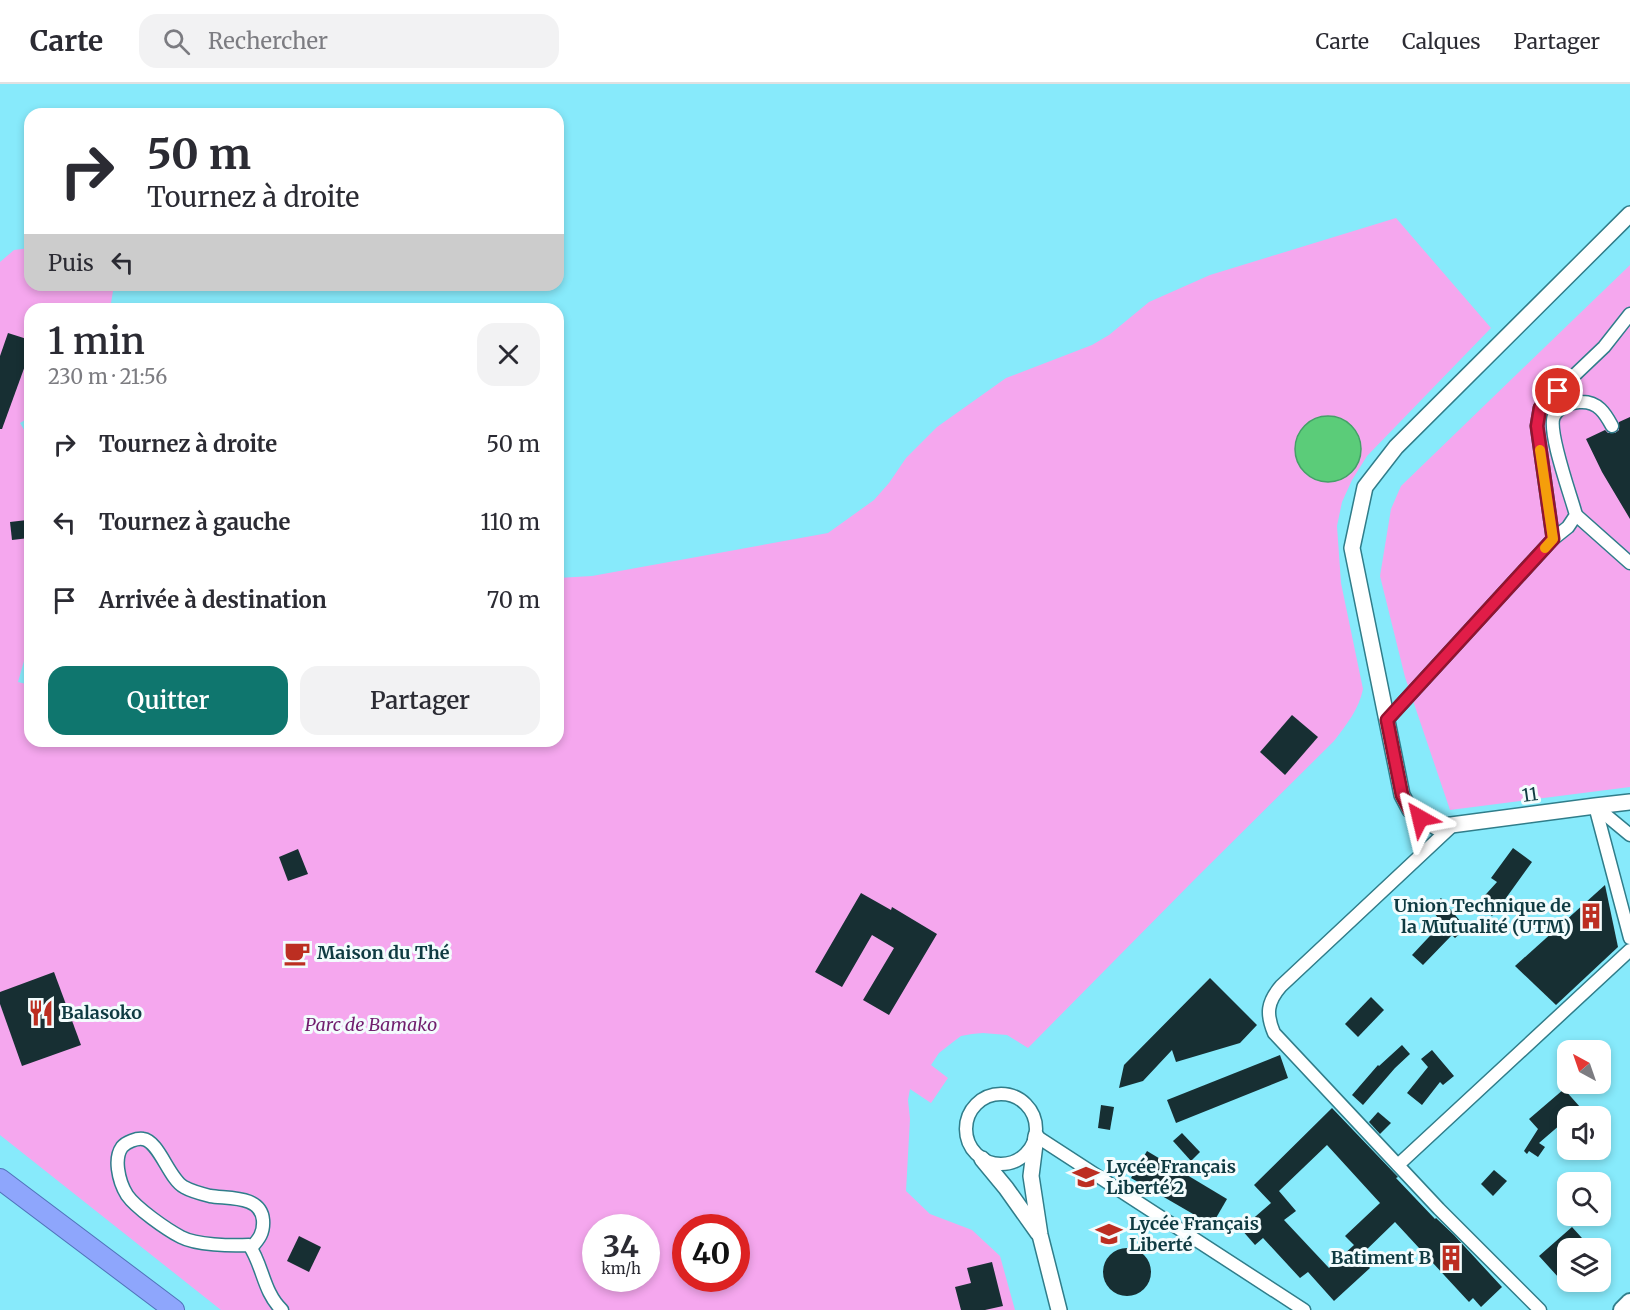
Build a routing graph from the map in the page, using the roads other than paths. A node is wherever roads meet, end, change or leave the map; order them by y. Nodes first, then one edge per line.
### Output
1 (1630, 214) edge
2 (1630, 314) edge
3 (1612, 426) dead end
4 (1576, 515) junction
5 (1553, 539) junction
6 (1630, 563) edge
7 (1387, 720) junction
8 (1630, 802) edge
9 (1594, 806) junction
10 (1453, 825) junction
11 (1630, 835) edge
12 (1630, 938) edge
13 (1630, 950) edge
14 (1036, 1136) junction
15 (982, 1159) junction
16 (1398, 1164) junction
17 (0, 1179) edge
18 (1040, 1235) junction
19 (251, 1248) junction
20 (1630, 1302) edge
21 (174, 1310) edge
22 (282, 1310) edge
23 (1059, 1310) edge
24 (1304, 1310) edge
25 (1540, 1310) edge
26 (1622, 1310) edge

1 - 7 street
2 - 5 street
3 - 4 street
4 - 5 street
4 - 6 street
5 - 7 street
7 - 10 street, 11
8 - 9 street, 11
9 - 10 street, 11
9 - 11 street
9 - 12 street
10 - 16 street
13 - 16 street
14 - 15 street
14 - 15 street
14 - 18 street
14 - 24 street
15 - 18 street
16 - 25 street
17 - 21 highway
18 - 23 street
19 - 19 street
19 - 22 street
20 - 26 main road

